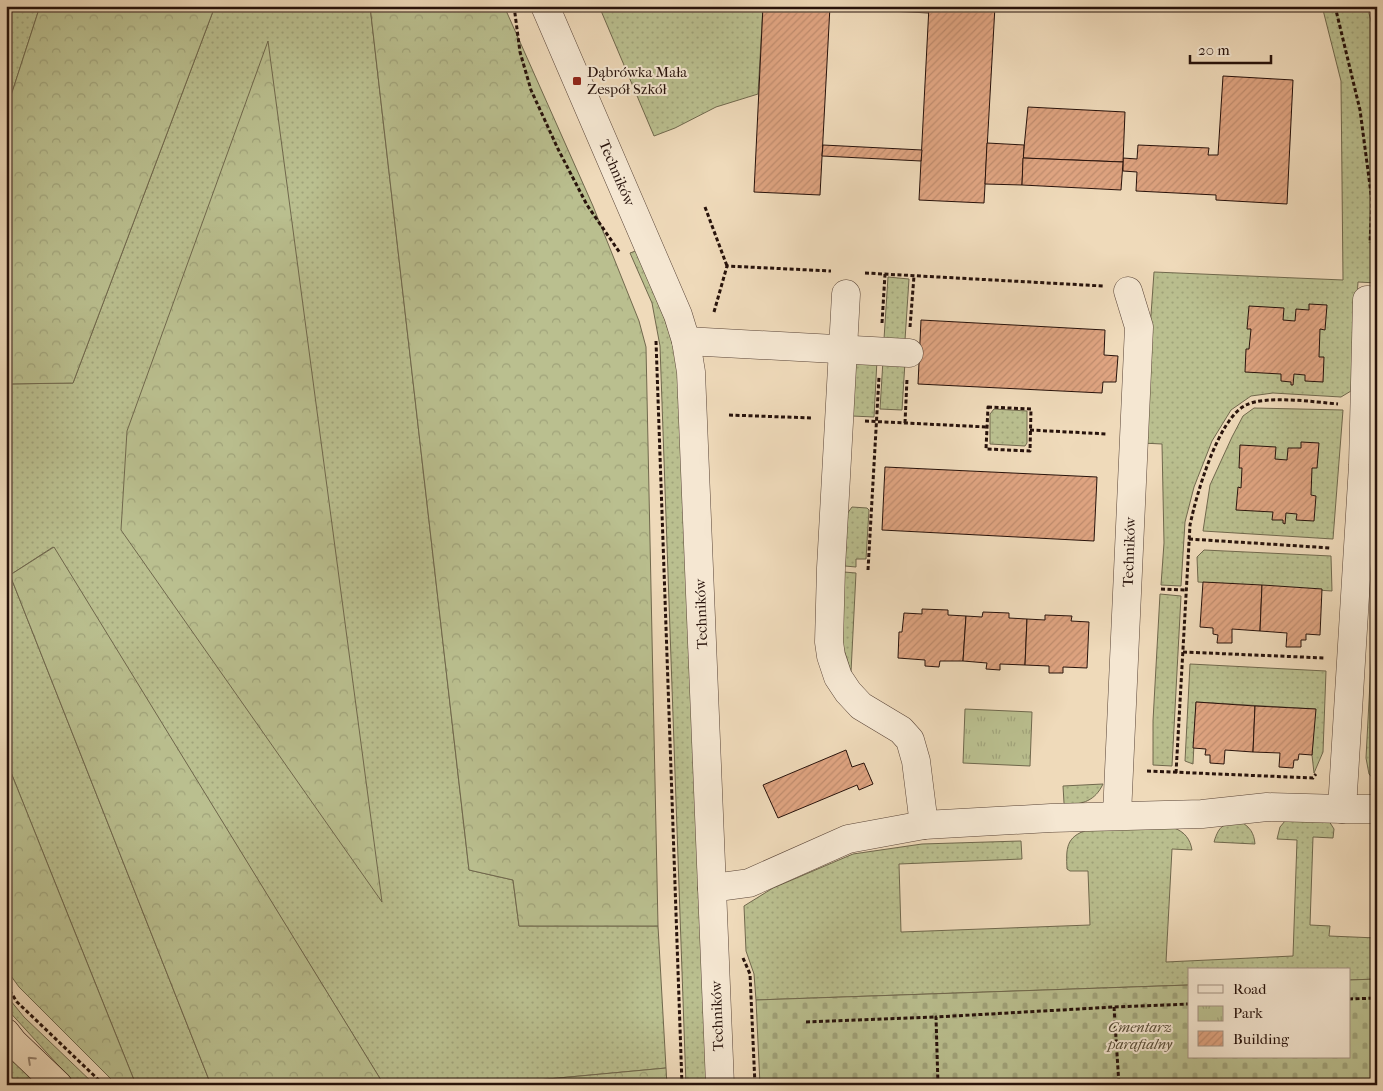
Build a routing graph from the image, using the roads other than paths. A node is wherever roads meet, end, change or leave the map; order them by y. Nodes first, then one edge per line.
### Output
1 (545, 6) edge
2 (846, 279) road end
3 (1117, 289) road end
4 (1372, 301) edge
5 (686, 341) junction
6 (843, 350) junction
7 (909, 353) dead end
8 (1342, 809) junction
9 (1377, 810) edge
10 (1116, 815) junction
11 (924, 825) junction
12 (712, 888) junction
13 (6, 1033) edge
14 (58, 1085) edge
15 (720, 1085) edge

1 - 5 street, Techników
2 - 6 street
3 - 10 street, Techników
4 - 8 street
5 - 6 street
5 - 12 street, Techników
6 - 7 street
6 - 11 street
8 - 9 street
8 - 10 street
10 - 11 street
11 - 12 street
12 - 15 street, Techników
14 -> 13 highway

